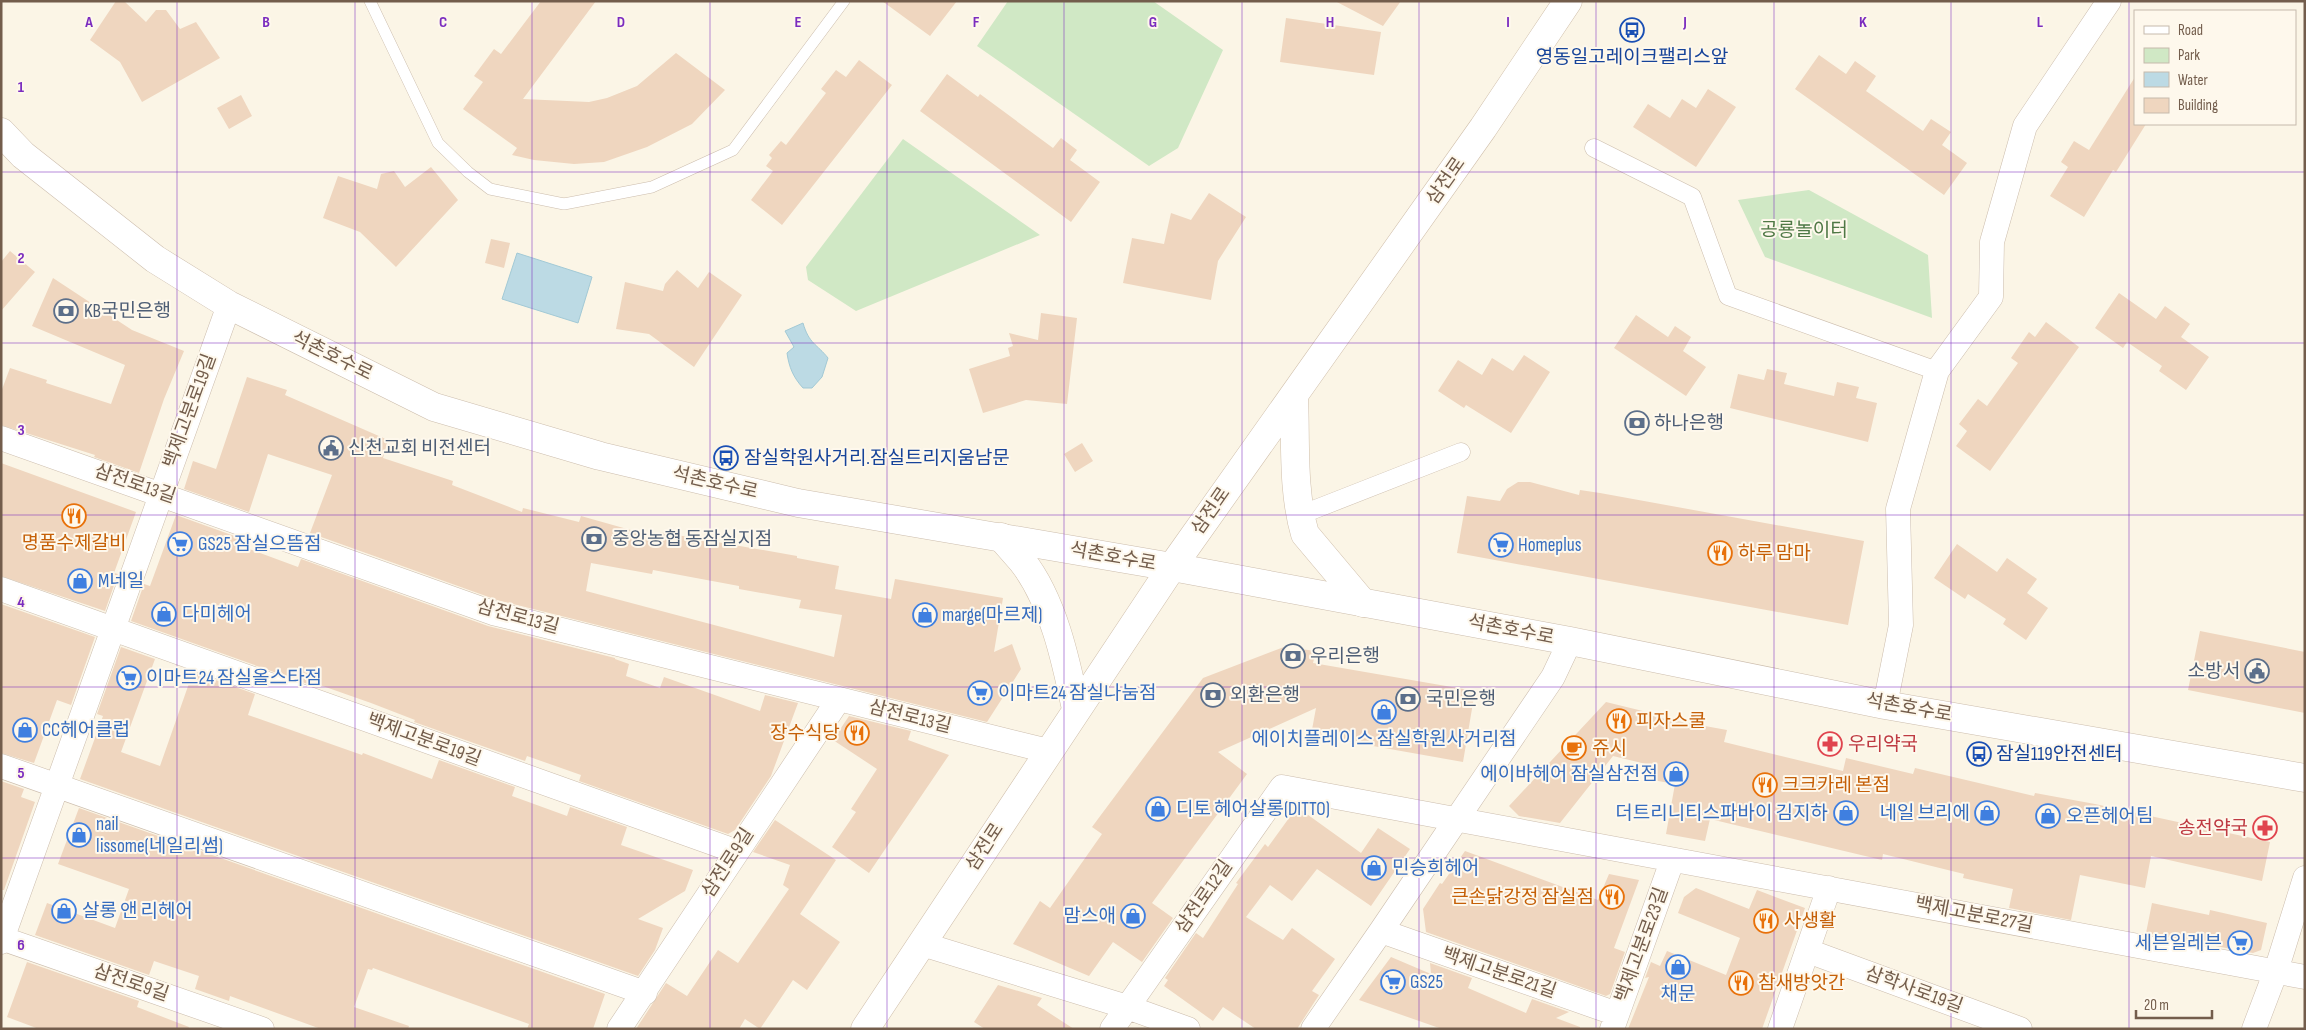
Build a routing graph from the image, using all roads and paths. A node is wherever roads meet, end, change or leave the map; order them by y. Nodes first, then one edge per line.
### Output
1 (370, 1) edge
2 (844, 1) edge
3 (1568, 1) edge
4 (2110, 1) edge
5 (1, 132) edge
6 (1594, 148) dead end
7 (229, 305) junction
8 (1937, 371) junction
9 (1294, 395) junction
10 (1, 438) edge
11 (1461, 452) dead end
12 (160, 493) junction
13 (1313, 510) dead end
14 (1001, 538) junction
15 (1172, 567) junction
16 (1, 589) edge
17 (1363, 603) junction
18 (112, 629) junction
19 (1570, 641) junction
20 (839, 699) junction
21 (1885, 705) junction
22 (1076, 708) junction
23 (1048, 751) junction
24 (1, 766) edge
25 (2305, 778) edge
26 (56, 786) junction
27 (1456, 818) junction
28 (736, 852) junction
29 (1672, 861) junction
30 (2305, 878) edge
31 (1829, 888) junction
32 (1381, 931) junction
33 (2, 939) edge
34 (922, 944) junction
35 (1808, 951) junction
36 (2276, 971) junction
37 (2305, 977) edge
38 (645, 993) junction
39 (1126, 1007) junction
40 (1614, 1021) edge
41 (262, 1029) edge
42 (619, 1029) edge
43 (865, 1029) edge
44 (1112, 1029) edge
45 (1188, 1029) edge
46 (1312, 1029) edge
47 (1780, 1029) edge
48 (2020, 1029) edge
49 (2254, 1029) edge

1 - 2 lane
3 - 9 street, 삼전로
4 - 8 street
5 - 7 street, 석촌호수로
6 - 8 street
7 - 12 street, 백제고분로19길
7 - 14 street, 석촌호수로
8 - 21 street
9 - 15 street, 삼전로
9 - 17 street
10 - 12 street, 삼전로13길
11 - 13 street
12 - 18 street, 백제고분로19길
12 - 20 street, 삼전로13길
14 - 15 street, 석촌호수로
14 - 22 street
15 - 17 street, 석촌호수로
15 - 22 street, 삼전로
16 - 18 street, 백제고분로19길
17 - 19 street, 석촌호수로
18 - 26 street, 백제고분로19길
18 - 28 street, 백제고분로19길
19 - 21 street, 석촌호수로
19 - 27 street
20 - 23 street, 삼전로13길
20 - 28 street, 삼전로9길
21 - 25 street, 석촌호수로
22 - 23 street, 삼전로
23 - 34 street, 삼전로
24 - 26 street
26 - 33 street, 백제고분로19길
26 - 38 street
27 - 29 street
27 - 32 street
27 - 39 street, 삼전로12길
28 - 38 street, 삼전로9길
29 - 31 street, 백제고분로27길
29 - 40 street, 백제고분로23길
30 - 36 street
31 - 35 street
31 - 36 street, 백제고분로27길
32 - 40 street, 백제고분로21길
32 - 46 street
33 - 41 street, 삼전로9길
34 - 39 street
34 - 43 street, 삼전로
35 - 47 street
35 - 48 street, 삼학사로19길
36 - 37 street, 백제고분로27길
36 - 49 street
38 - 42 street, 삼전로9길
39 - 44 street, 삼전로12길
39 - 45 street

